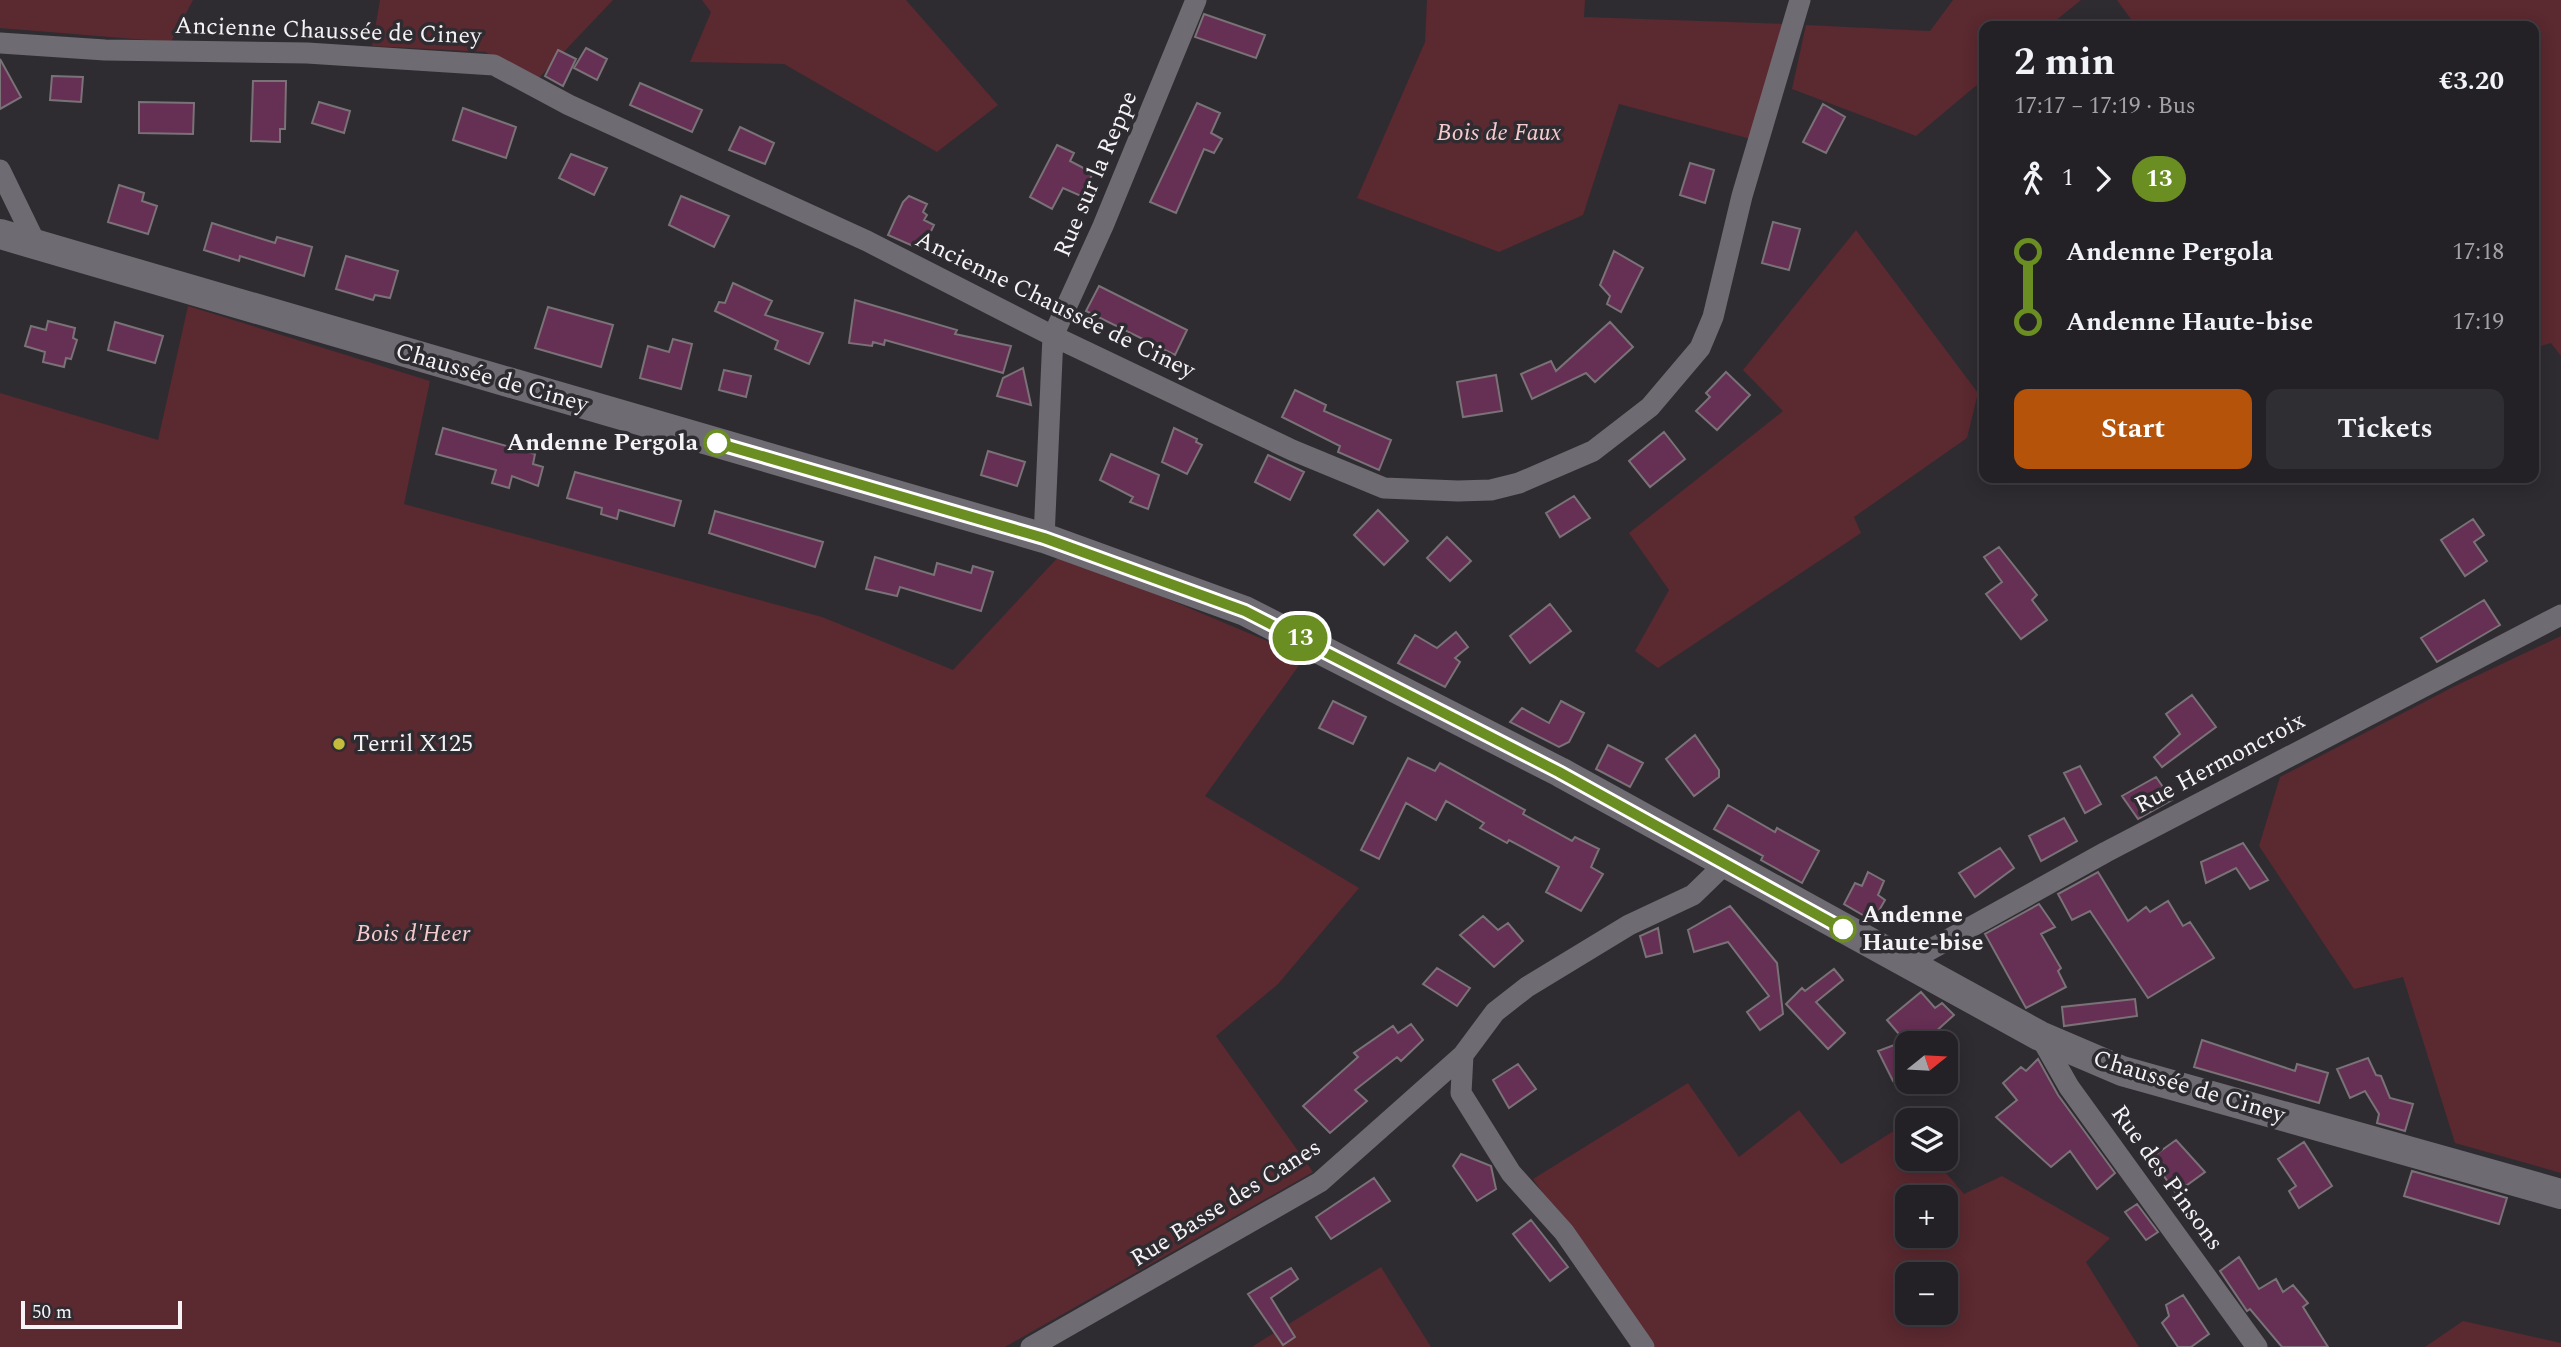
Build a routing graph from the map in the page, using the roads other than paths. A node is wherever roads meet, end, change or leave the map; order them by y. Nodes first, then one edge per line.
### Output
1 (1196, 0) edge
2 (1800, 0) edge
3 (0, 43) edge
4 (0, 170) edge
5 (0, 234) edge
6 (36, 244) junction
7 (1054, 336) junction
8 (1044, 538) junction
9 (2561, 615) edge
10 (1725, 864) junction
11 (1906, 963) junction
12 (2040, 1036) junction
13 (1463, 1055) junction
14 (2561, 1194) edge
15 (1031, 1347) edge
16 (1644, 1347) edge
17 (2257, 1347) edge

1 - 7 street, Rue sur la Reppe
2 - 7 street, Ancienne Chaussée de Ciney
3 - 7 street, Ancienne Chaussée de Ciney
4 - 6 street
5 - 6 main road, Chaussée de Ciney
6 - 8 main road, Chaussée de Ciney
7 - 8 street, Rue sur la Reppe
8 - 10 main road, Chaussée de Ciney
9 - 11 street, Rue Hermoncroix
10 - 11 main road, Chaussée de Ciney
10 - 13 street, Rue Basse des Canes
11 - 12 main road, Chaussée de Ciney
12 - 14 main road, Chaussée de Ciney
12 - 17 street, Rue des Pinsons
13 - 15 street, Rue Basse des Canes
13 - 16 street

